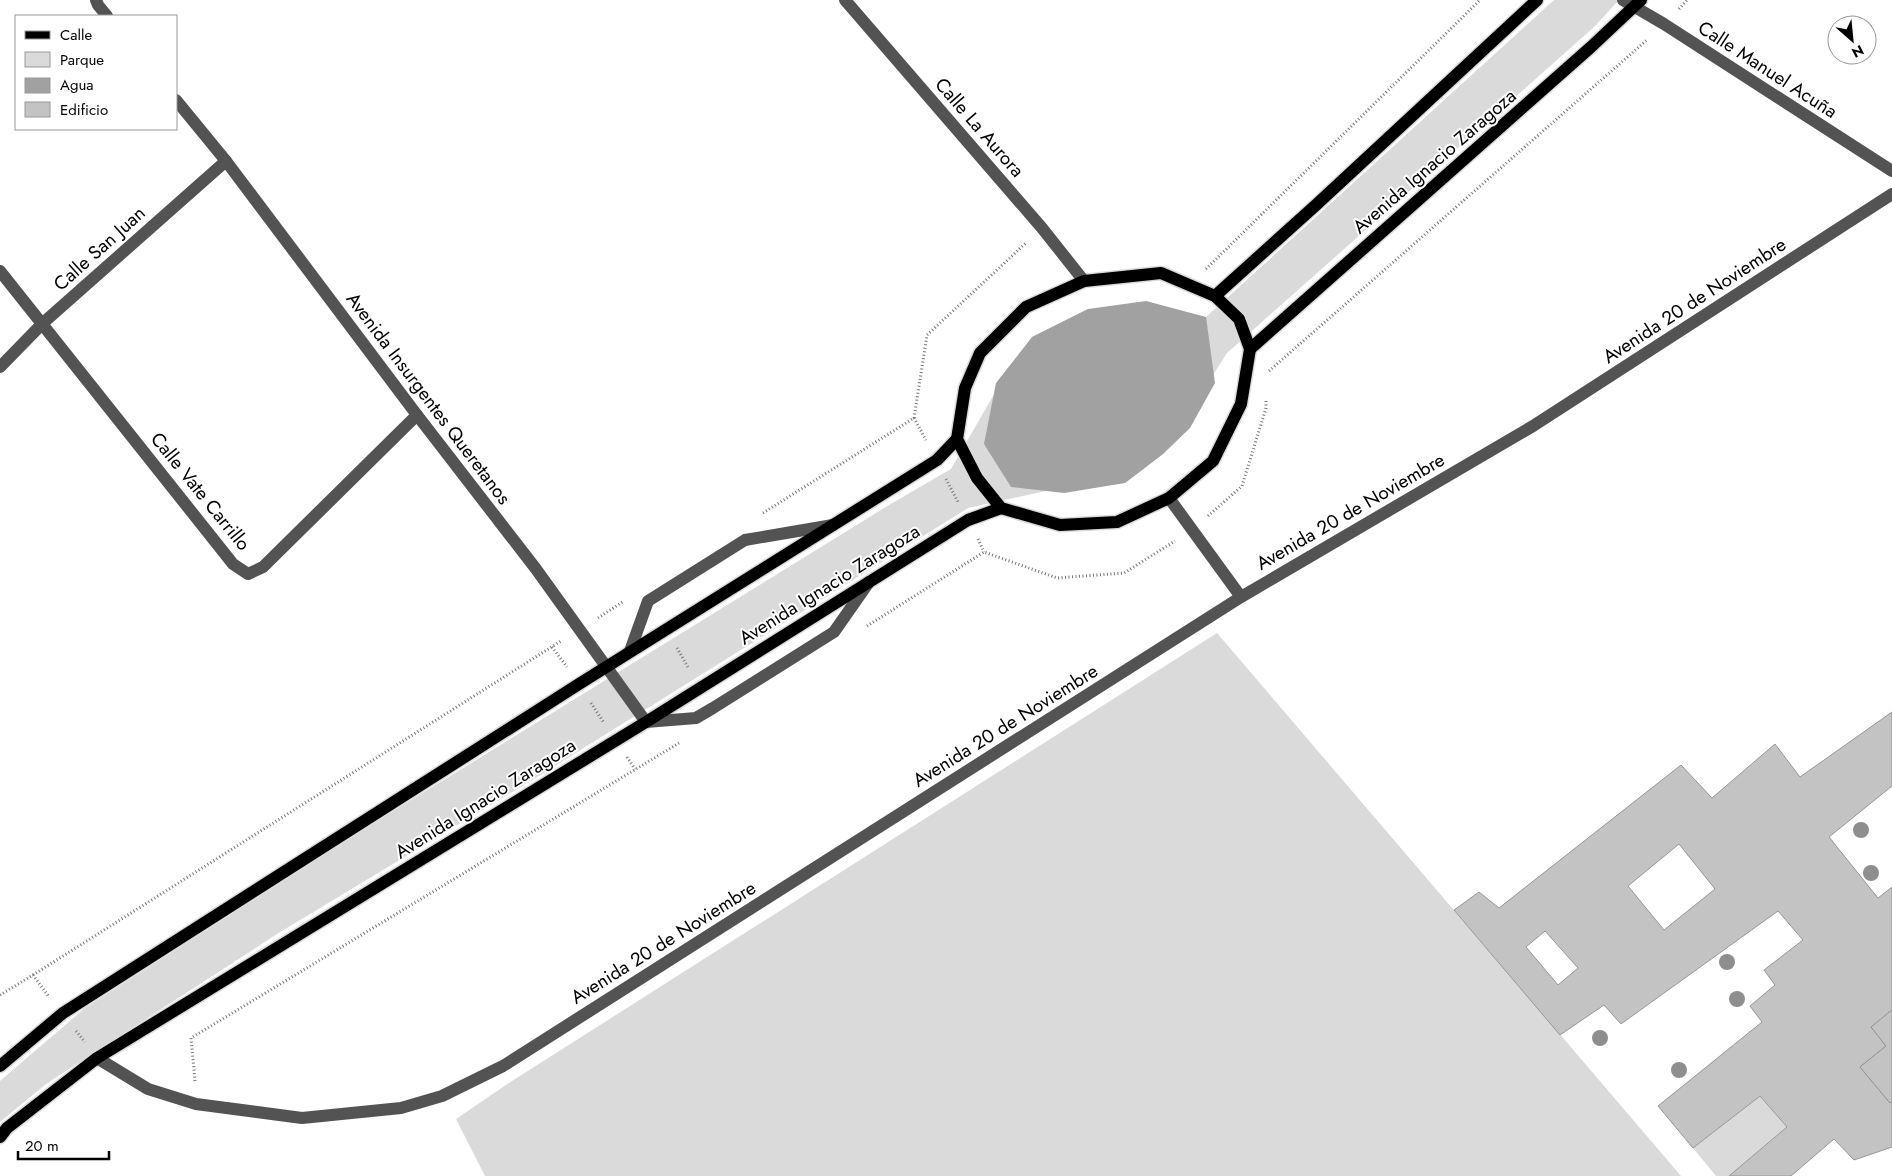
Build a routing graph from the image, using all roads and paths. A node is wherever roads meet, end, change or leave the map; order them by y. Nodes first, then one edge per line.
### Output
1 (96, 0) edge
2 (845, 0) edge
3 (1480, 0) edge
4 (1537, 0) edge
5 (1623, 0) edge
6 (1688, 0) edge
7 (1638, 3) edge
8 (106, 15) edge
9 (1664, 24) junction
10 (178, 102) edge
11 (226, 161) junction
12 (1892, 171) edge
13 (1892, 194) edge
14 (1042, 228) junction
15 (0, 271) edge
16 (1084, 280) junction
17 (1190, 284) junction
18 (1215, 296) junction
19 (43, 323) junction
20 (1250, 349) junction
21 (0, 367) edge
22 (1267, 374) dead end
23 (1266, 400) dead end
24 (417, 415) junction
25 (914, 418) junction
26 (957, 439) junction
27 (937, 460) junction
28 (1169, 498) junction
29 (1000, 508) junction
30 (757, 517) dead end
31 (968, 520) junction
32 (833, 525) junction
33 (1192, 530) junction
34 (984, 552) junction
35 (869, 582) junction
36 (1241, 597) junction
37 (626, 600) dead end
38 (580, 629) junction
39 (665, 629) junction
40 (860, 630) dead end
41 (552, 647) junction
42 (630, 651) junction
43 (606, 666) junction
44 (579, 684) junction
45 (700, 687) junction
46 (646, 722) junction
47 (686, 739) dead end
48 (616, 740) junction
49 (635, 769) junction
50 (33, 976) dead end
51 (97, 1058) junction
52 (0, 1066) edge
53 (196, 1104) junction
54 (0, 1136) edge

1 - 8 street
2 - 14 street, Calle La Aurora
3 - 17 path
4 - 18 main road
5 - 7 street, Calle Manuel Acuña
6 - 9 path
7 - 9 street, Calle Manuel Acuña
7 - 20 main road, Avenida Ignacio Zaragoza
9 - 12 street, Calle Manuel Acuña
9 - 22 path
10 - 11 street, Avenida Insurgentes Queretanos
11 - 19 street, Calle San Juan
11 - 24 street, Avenida Insurgentes Queretanos
13 - 36 street, Avenida 20 de Noviembre
14 - 16 street, Calle La Aurora
14 - 25 path
15 - 19 street, Calle Vate Carrillo
16 - 17 main road
16 - 26 main road
17 - 18 main road
18 - 20 main road
19 - 21 street, Calle San Juan
19 - 24 street, Calle Vate Carrillo
20 - 28 main road
23 - 33 path
24 - 38 street, Avenida Insurgentes Queretanos
25 - 27 path
25 - 30 path
26 - 27 main road
26 - 29 main road
27 - 31 path
27 - 32 main road
28 - 29 main road
28 - 33 street
29 - 31 main road, Avenida Ignacio Zaragoza
31 - 34 path
31 - 35 main road, Avenida Ignacio Zaragoza
32 - 39 main road
32 - 42 street
33 - 34 path
33 - 36 street
34 - 40 path
35 - 45 main road, Avenida Ignacio Zaragoza
35 - 46 street
36 - 53 street, Avenida 20 de Noviembre
37 - 38 path
38 - 41 path
38 - 43 street, Avenida Insurgentes Queretanos
39 - 42 main road
39 - 45 path
41 - 44 path
41 - 50 path
42 - 43 main road
43 - 44 main road
43 - 46 street, Avenida Insurgentes Queretanos
44 - 48 path
44 - 52 main road
45 - 46 main road, Avenida Ignacio Zaragoza
46 - 48 main road, Avenida Ignacio Zaragoza
47 - 49 path
48 - 49 path
48 - 51 main road, Avenida Ignacio Zaragoza
49 - 53 path
51 - 53 street, Avenida 20 de Noviembre
51 - 54 main road, Avenida Ignacio Zaragoza

